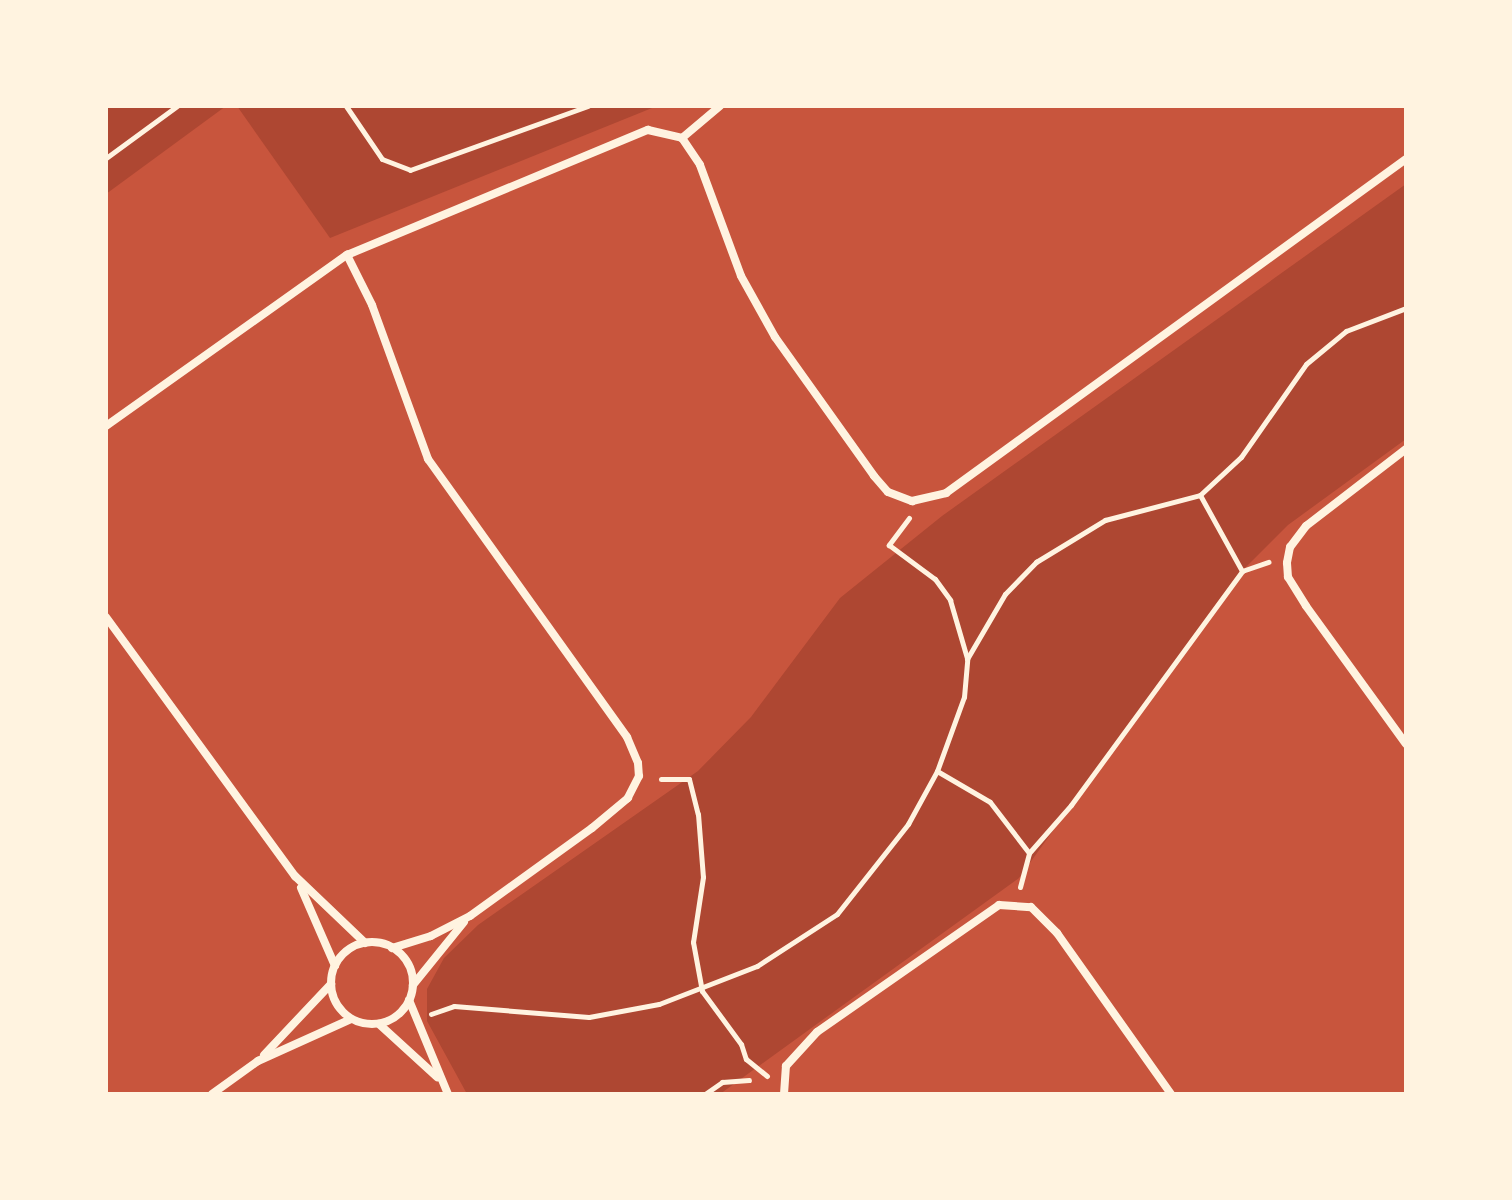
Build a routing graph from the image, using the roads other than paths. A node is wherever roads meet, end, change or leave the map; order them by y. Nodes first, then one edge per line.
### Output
1 (720, 106) edge
2 (682, 138) junction
3 (1406, 159) edge
4 (347, 255) junction
5 (106, 426) edge
6 (1406, 449) edge
7 (106, 617) edge
8 (1406, 744) edge
9 (295, 876) junction
10 (470, 916) junction
11 (365, 943) junction
12 (392, 948) junction
13 (335, 966) junction
14 (331, 984) junction
15 (413, 985) junction
16 (409, 1000) junction
17 (351, 1019) junction
18 (379, 1024) junction
19 (258, 1061) junction
20 (443, 1083) junction
21 (784, 1091) edge
22 (212, 1094) edge
23 (448, 1094) edge
24 (1171, 1094) edge

1 - 2 street
2 - 3 street
2 - 4 street
4 - 5 street
4 - 10 street
6 - 8 street
7 - 9 street
9 - 11 street
9 - 13 street
10 - 12 street
10 - 15 street
11 - 12 street
11 - 13 street
12 - 15 street
13 - 14 street
14 - 17 street
14 - 19 street
15 - 16 street
16 - 18 street
16 - 20 street
17 - 18 street
17 - 19 street
18 - 20 street
19 - 22 street
20 - 23 street
21 - 24 street

